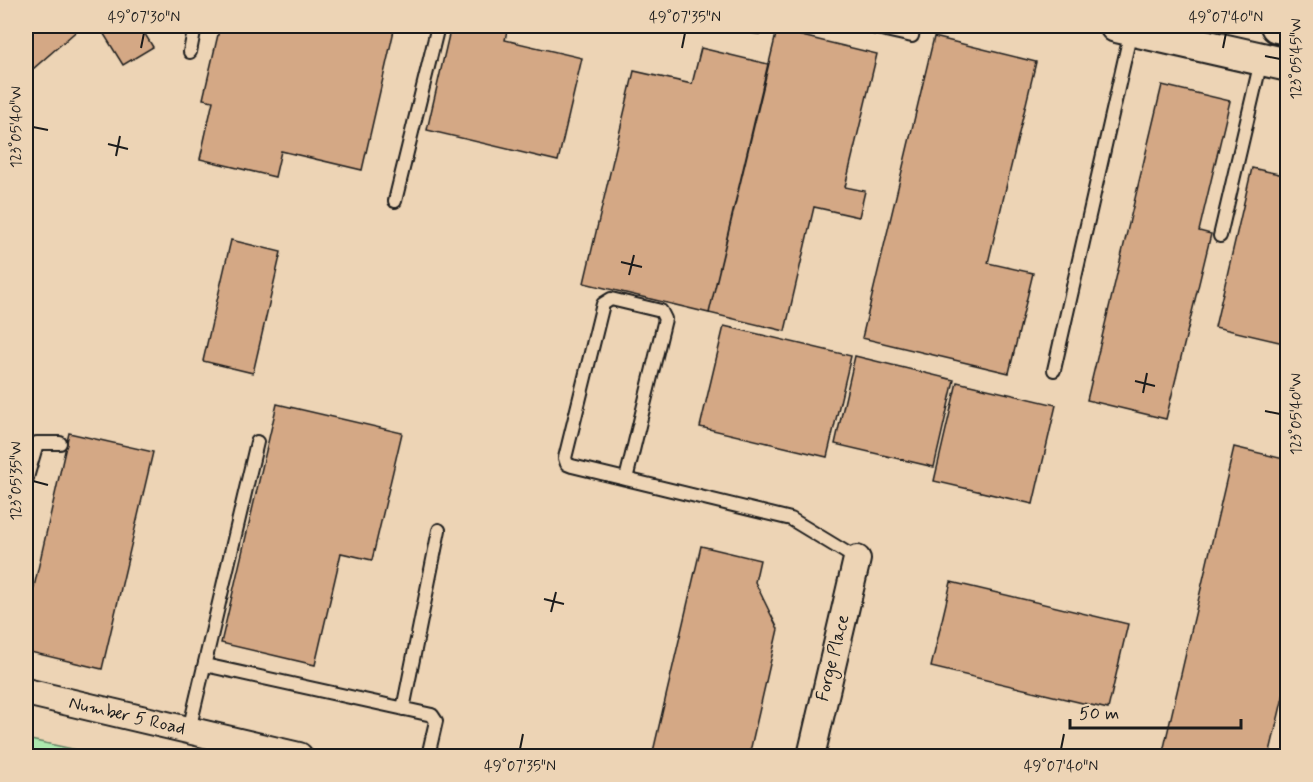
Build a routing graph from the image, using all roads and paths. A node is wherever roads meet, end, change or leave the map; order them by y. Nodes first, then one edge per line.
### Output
1 (195, 26) edge
2 (438, 26) edge
3 (868, 26) edge
4 (914, 26) edge
5 (1277, 26) edge
6 (1124, 27) edge
7 (1287, 28) edge
8 (190, 52) dead end
9 (1274, 62) edge
10 (395, 201) dead end
11 (1220, 236) dead end
12 (1054, 370) dead end
13 (257, 442) dead end
14 (60, 443) dead end
15 (627, 479) junction
16 (26, 481) edge
17 (439, 530) dead end
18 (857, 559) joint
19 (205, 665) junction
20 (26, 692) edge
21 (403, 709) junction
22 (189, 730) junction
23 (299, 756) edge
24 (428, 756) edge
25 (811, 756) edge

1 - 8 lane
2 - 10 lane
3 - 4 lane
5 - 7 street
6 - 9 street
6 - 12 lane
9 - 11 lane
13 - 19 lane
14 - 16 lane
15 - 15 lane
15 - 18 lane
17 - 21 lane
18 - 25 street, Forge Place
19 - 21 lane
19 - 22 lane
20 - 22 street, Number 5 Road
21 - 24 lane
22 - 23 street, Number 5 Road

